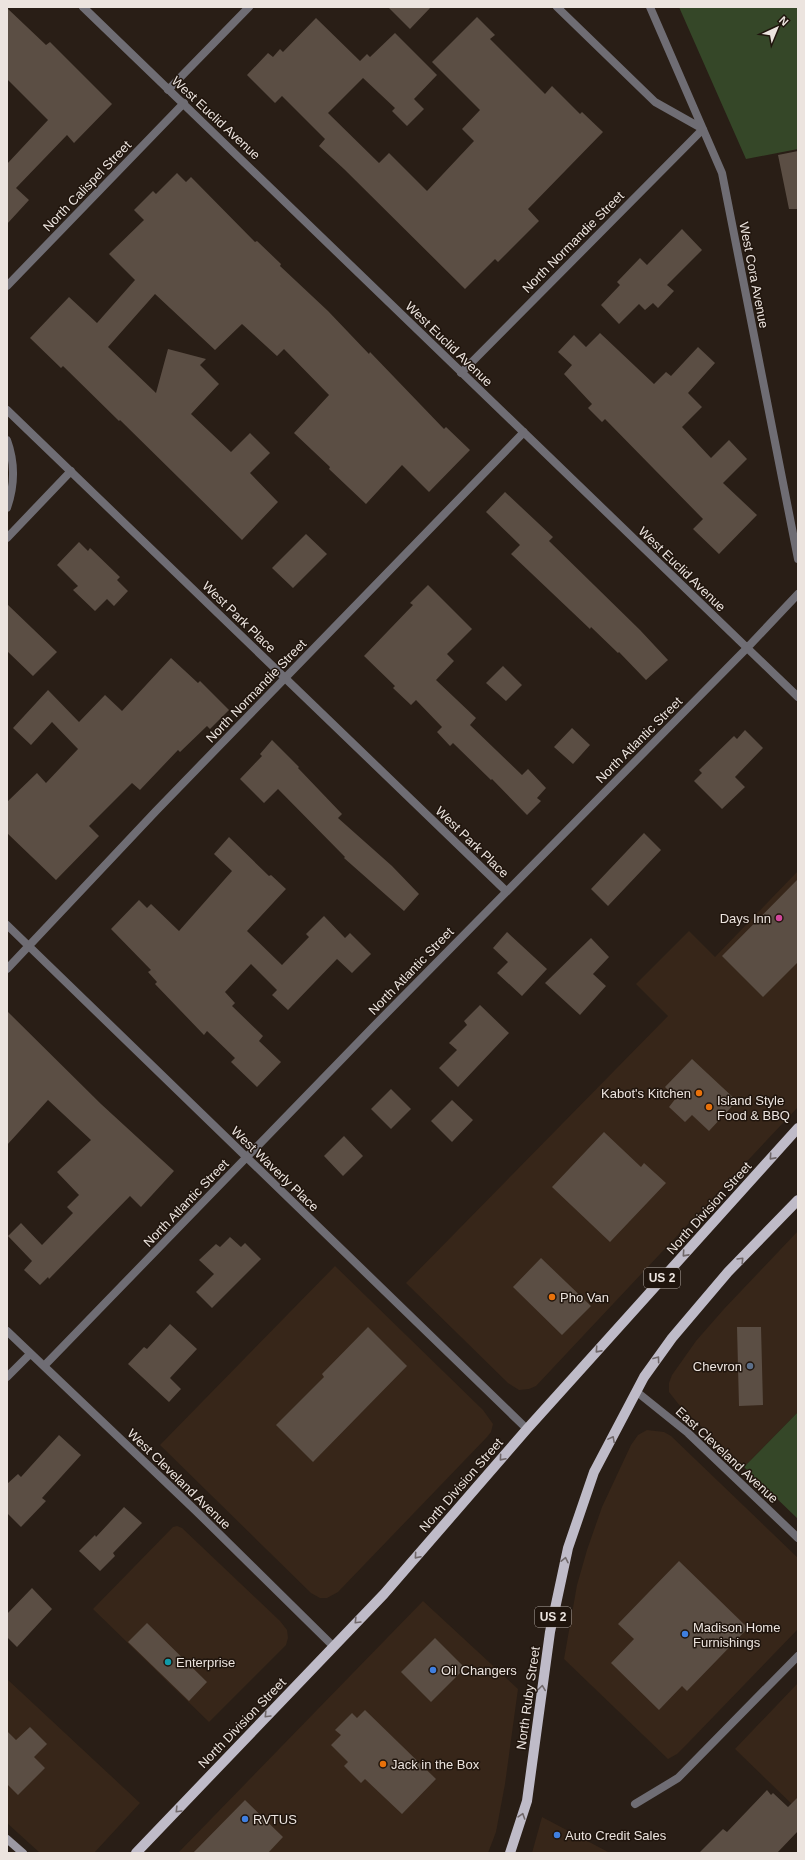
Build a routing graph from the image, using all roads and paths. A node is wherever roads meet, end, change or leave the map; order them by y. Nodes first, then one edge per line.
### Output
1 (83, 7) edge
2 (249, 7) edge
3 (557, 7) edge
4 (650, 7) edge
5 (168, 90) junction
6 (184, 103) junction
7 (703, 129) junction
8 (7, 286) edge
9 (461, 373) junction
10 (7, 410) edge
11 (524, 432) junction
12 (7, 440) edge
13 (71, 471) junction
14 (7, 508) edge
15 (7, 538) edge
16 (798, 558) edge
17 (798, 594) edge
18 (747, 648) junction
19 (285, 677) junction
20 (798, 697) edge
21 (506, 891) junction
22 (7, 925) edge
23 (28, 946) junction
24 (7, 968) edge
25 (798, 1128) edge
26 (247, 1158) junction
27 (798, 1200) edge
28 (7, 1331) edge
29 (30, 1354) junction
30 (44, 1366) junction
31 (7, 1378) edge
32 (637, 1392) junction
33 (527, 1428) junction
34 (798, 1538) edge
35 (333, 1646) junction
36 (798, 1656) edge
37 (635, 1804) dead end
38 (7, 1839) edge
39 (23, 1853) edge
40 (136, 1853) edge
41 (510, 1853) edge

1 - 5 street, West Euclid Avenue
2 - 5 street
3 - 7 street
4 - 7 street, West Cora Avenue
5 - 6 street, West Euclid Avenue
6 - 8 street, North Calispel Street
6 - 9 street, West Euclid Avenue
7 - 9 street, North Normandie Street
7 - 16 street, West Cora Avenue
9 - 11 street, West Euclid Avenue
10 - 13 street, West Park Place
11 - 18 street, West Euclid Avenue
11 - 19 street, North Normandie Street
12 - 14 street
13 - 15 street
13 - 19 street, West Park Place
17 - 18 street, North Atlantic Street
18 - 20 street, West Euclid Avenue
18 - 21 street, North Atlantic Street
19 - 21 street, West Park Place
19 - 23 street, North Normandie Street
21 - 26 street, North Atlantic Street
22 - 23 street, West Waverly Place
23 - 24 street, North Normandie Street
23 - 26 street, West Waverly Place
25 -> 33 main road, North Division Street / US 2
26 - 30 street, North Atlantic Street
26 - 33 street, West Waverly Place
32 -> 27 main road, US 2
28 - 29 street, West Cleveland Avenue
29 - 30 street, West Cleveland Avenue
29 - 31 street
30 - 35 street, West Cleveland Avenue
32 - 34 street, East Cleveland Avenue
41 -> 32 main road, North Ruby Street / US 2
33 -> 35 main road, North Division Street / US 2
35 -> 40 main road, North Division Street / US 2
36 - 37 street
38 - 39 main road

